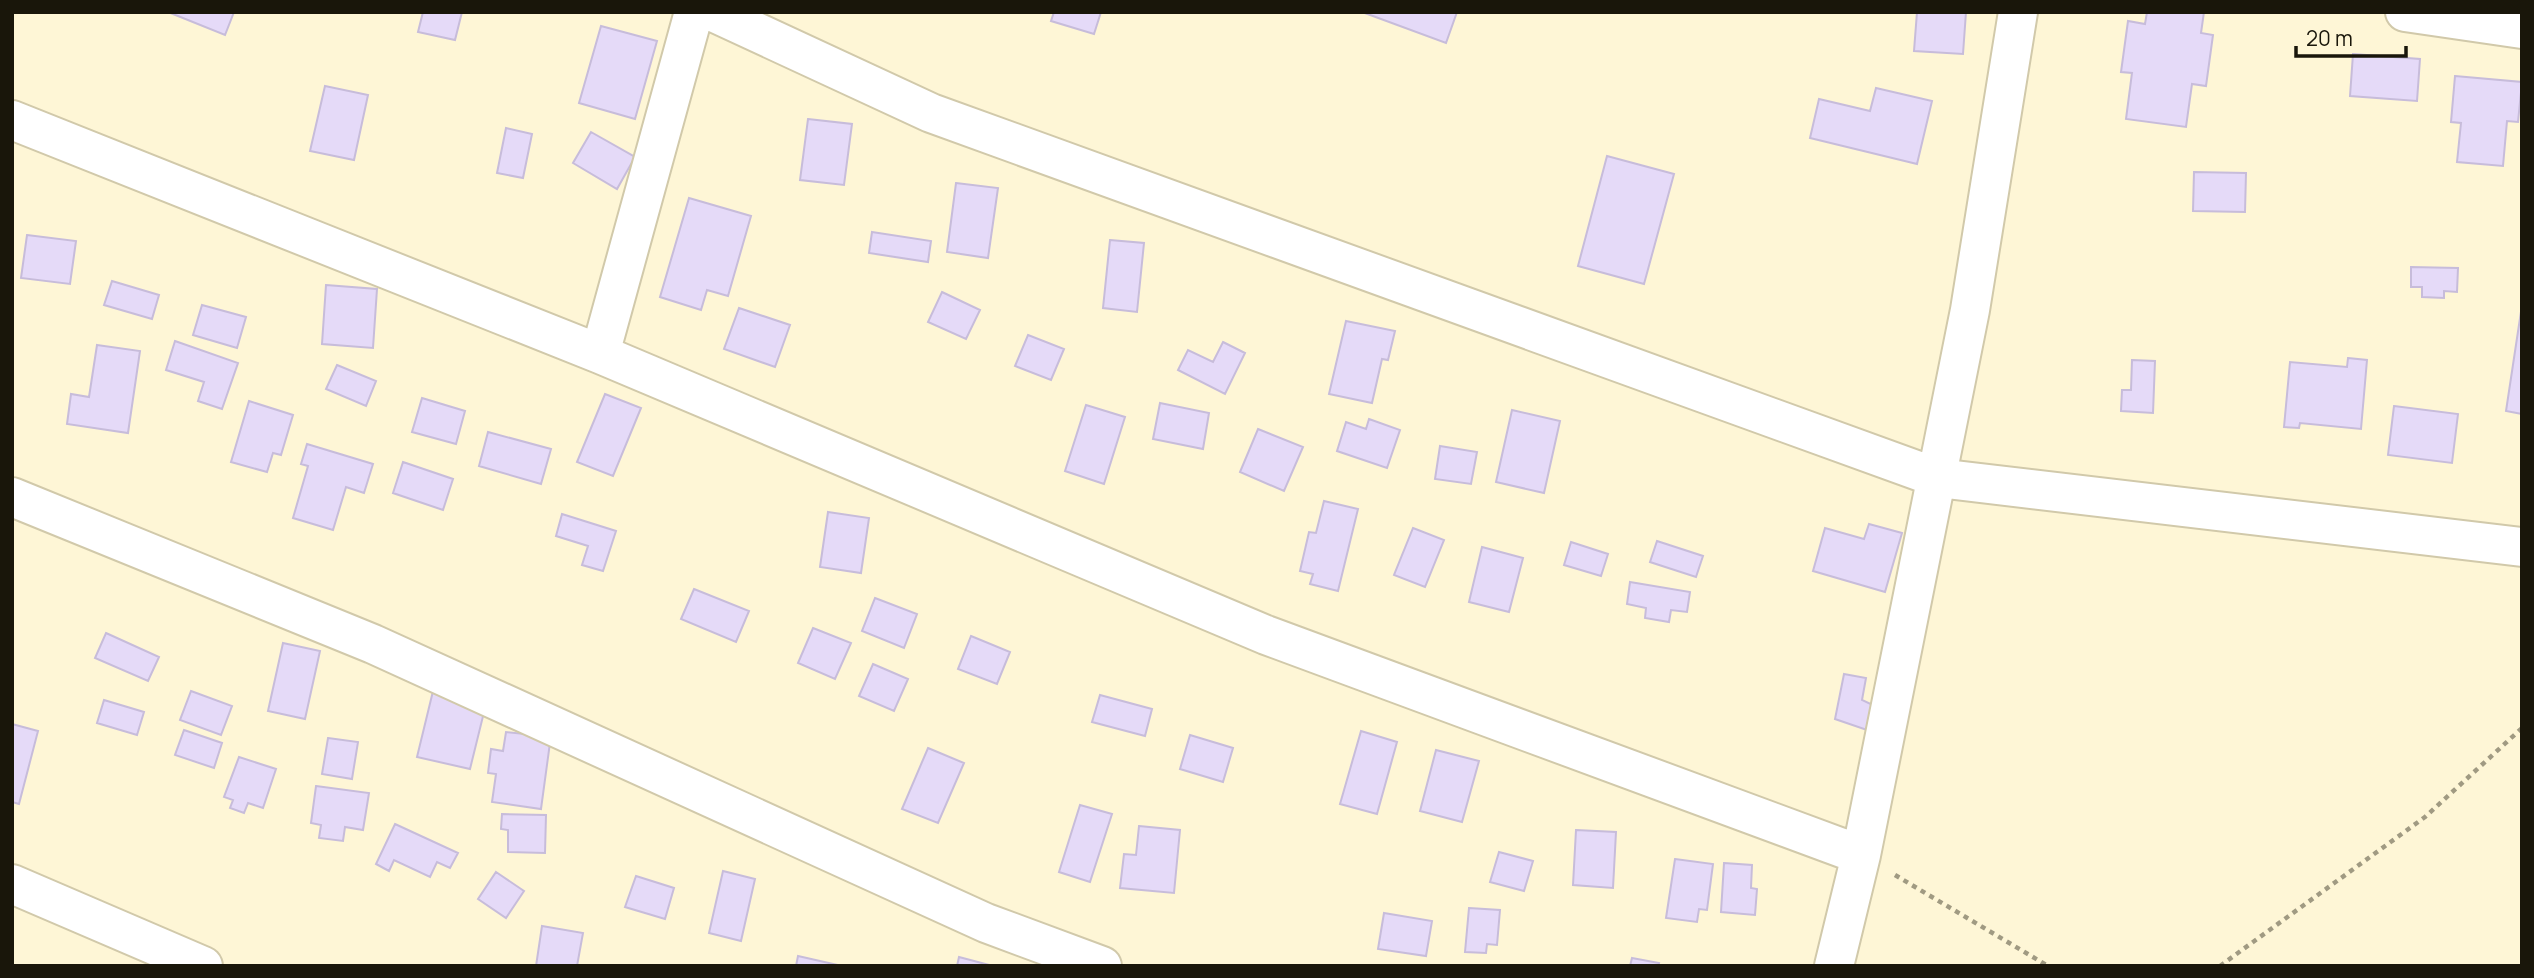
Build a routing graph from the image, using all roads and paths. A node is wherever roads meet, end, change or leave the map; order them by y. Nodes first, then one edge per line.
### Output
1 (694, 12) edge
2 (713, 12) edge
3 (2018, 12) edge
4 (2405, 12) edge
5 (2522, 29) edge
6 (12, 120) edge
7 (600, 354) junction
8 (1938, 478) junction
9 (12, 497) edge
10 (2522, 547) edge
11 (2522, 728) edge
12 (1861, 855) junction
13 (12, 884) edge
14 (203, 966) edge
15 (1102, 966) edge
16 (1833, 966) edge
17 (2048, 966) edge
18 (2220, 966) edge

1 - 7 street
2 - 8 street
3 - 8 street
4 - 5 street
6 - 7 street
7 - 12 street
8 - 10 street
8 - 12 street
9 - 15 street
11 - 18 path
12 - 16 street
12 - 17 path
13 - 14 street

